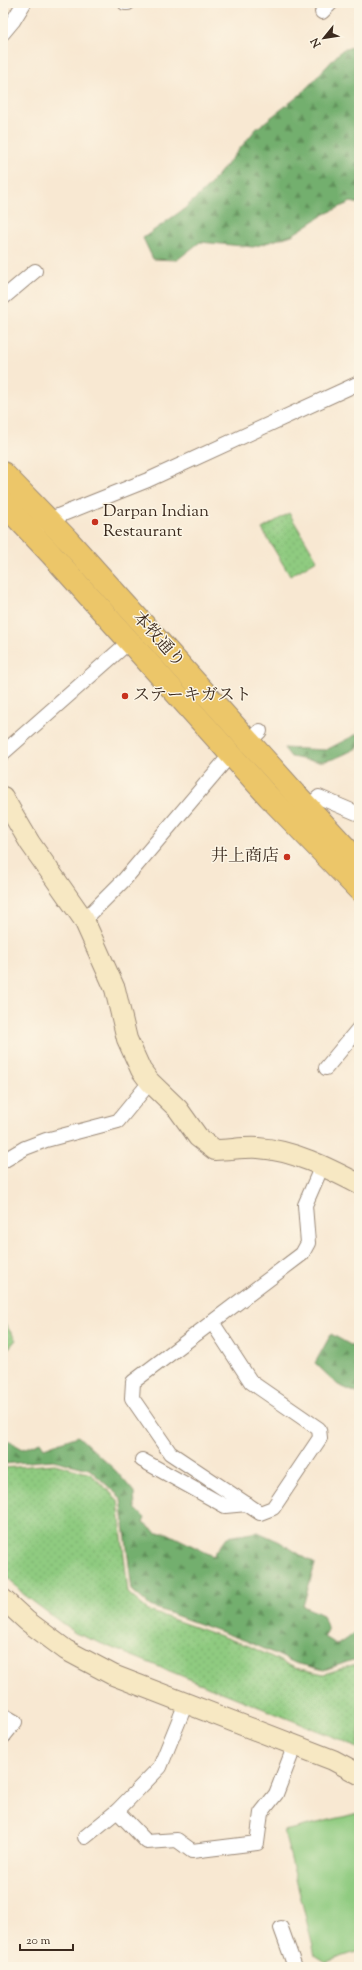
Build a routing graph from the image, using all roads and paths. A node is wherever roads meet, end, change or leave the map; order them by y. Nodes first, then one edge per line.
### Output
1 (24, 3) edge
2 (3, 33) edge
3 (35, 271) dead end
4 (3, 298) edge
5 (359, 383) edge
6 (3, 473) edge
7 (3, 503) edge
8 (48, 520) junction
9 (32, 535) junction
10 (130, 641) junction
11 (3, 753) edge
12 (231, 754) junction
13 (3, 797) edge
14 (300, 814) junction
15 (359, 814) edge
16 (359, 862) edge
17 (359, 890) edge
18 (84, 920) junction
19 (359, 1028) edge
20 (326, 1068) dead end
21 (150, 1082) junction
22 (3, 1161) edge
23 (322, 1166) junction
24 (359, 1184) edge
25 (212, 1322) junction
26 (142, 1460) dead end
27 (247, 1504) junction
28 (3, 1599) edge
29 (186, 1703) junction
30 (3, 1715) edge
31 (3, 1737) edge
32 (295, 1745) junction
33 (359, 1774) edge
34 (117, 1810) junction
35 (85, 1837) dead end
36 (281, 1928) dead end
37 (295, 1967) edge

1 - 2 street
3 - 4 street
5 - 8 street
6 - 8 main road, 本牧通り
7 - 9 main road, 本牧通り
8 - 9 street
8 - 14 main road, 本牧通り
9 - 10 main road, 本牧通り
10 - 11 street
10 - 12 main road, 本牧通り
12 - 14 main road, 本牧通り
12 - 18 street
13 - 18 street
14 - 15 street
14 - 16 main road, 本牧通り
14 - 17 main road, 本牧通り
18 - 21 street
19 - 20 street
21 - 22 street
21 - 23 street
23 - 24 street
23 - 25 street
25 - 27 street
25 - 27 street
26 - 27 street
28 - 29 street
29 - 32 street
29 - 34 street
30 - 31 street
32 - 33 street
32 - 34 street
34 - 35 street
36 - 37 street

